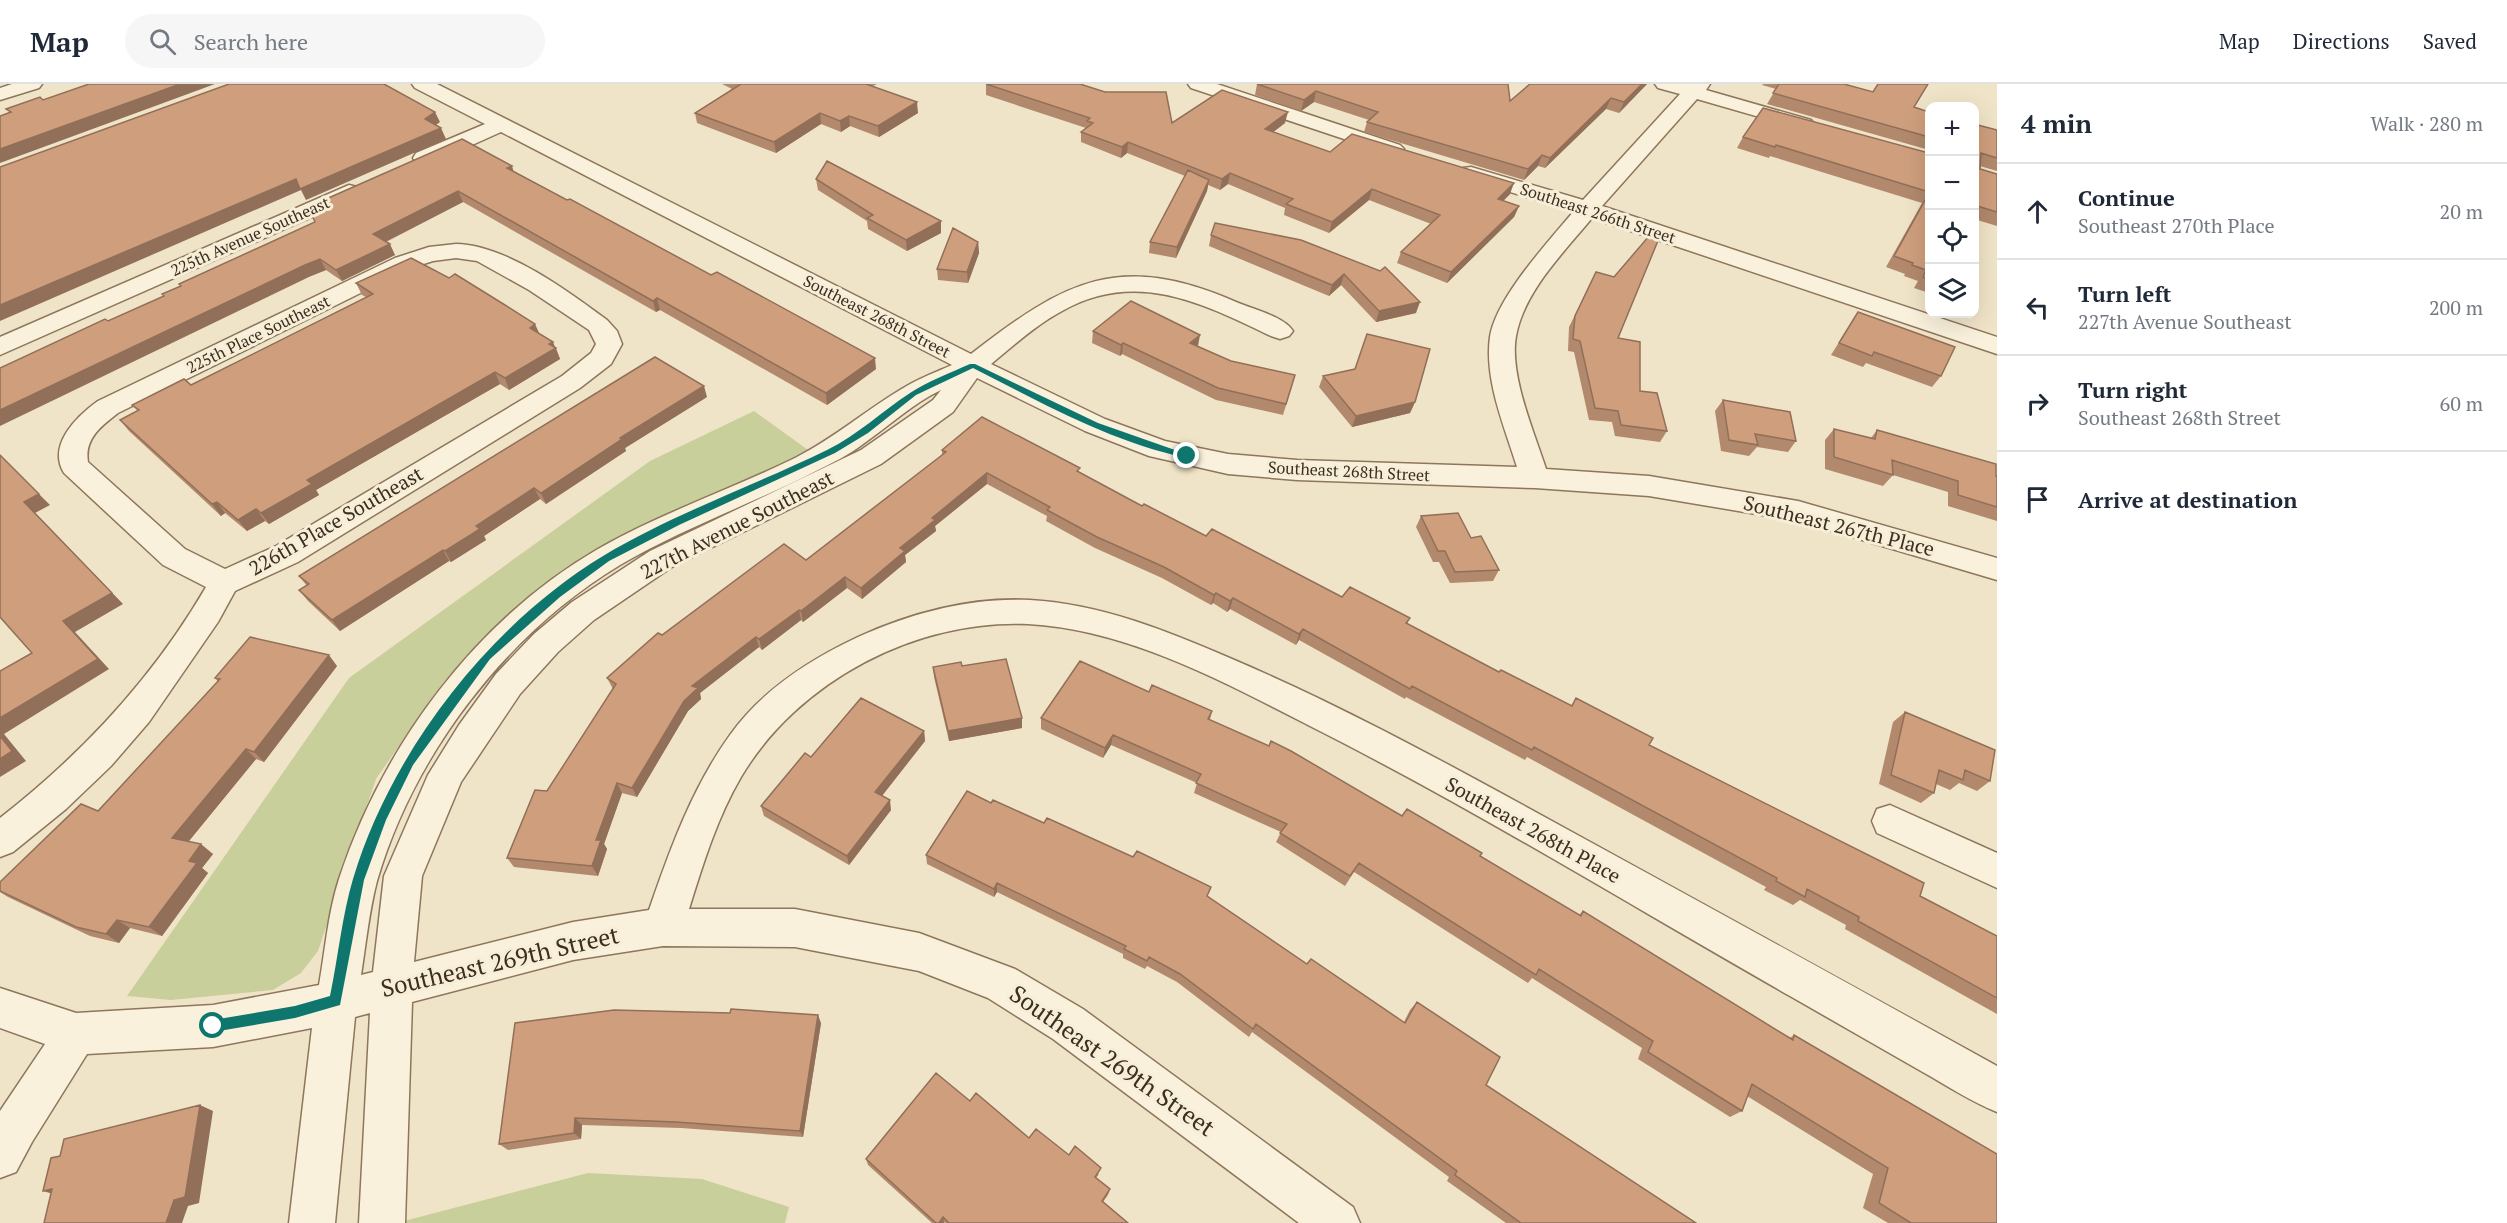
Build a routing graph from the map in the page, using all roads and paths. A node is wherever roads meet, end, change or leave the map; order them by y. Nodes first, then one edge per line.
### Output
1 (32, 84) edge
2 (422, 84) edge
3 (1198, 84) edge
4 (1665, 84) edge
5 (1697, 88) edge
6 (0, 94) edge
7 (501, 125) junction
8 (1828, 131) edge
9 (1408, 154) edge
10 (1452, 167) edge
11 (401, 168) edge
12 (373, 181) edge
13 (1589, 209) junction
14 (1280, 331) dead end
15 (609, 344) joint
16 (1997, 346) edge
17 (0, 347) edge
18 (973, 365) junction
19 (1535, 478) junction
20 (1997, 569) edge
21 (224, 583) junction
22 (1890, 821) dead end
23 (0, 840) edge
24 (1997, 871) edge
25 (663, 927) junction
26 (393, 986) junction
27 (336, 1001) junction
28 (0, 1008) edge
29 (76, 1034) junction
30 (1997, 1090) edge
31 (0, 1156) edge
32 (312, 1223) edge
33 (382, 1223) edge
34 (1337, 1223) edge

1 - 6 street
2 - 7 street, Southeast 268th Street
3 - 9 street
4 - 5 street
5 - 8 street
5 - 13 street
7 - 11 street
7 - 18 street, Southeast 268th Street
10 - 13 street, Southeast 266th Street
12 - 17 street, 225th Avenue Southeast
13 - 16 street, Southeast 266th Street
13 - 19 street
14 - 18 street, 227th Avenue Southeast
15 - 21 street, 226th Place Southeast
15 - 21 street, 225th Place Southeast
18 - 19 street, Southeast 268th Street
18 - 26 street, 227th Avenue Southeast
18 - 27 street, 227th Avenue Southeast
19 - 20 street, Southeast 267th Place
21 - 23 street
22 - 24 street
25 - 26 street, Southeast 269th Street
25 - 30 street, Southeast 268th Place
25 - 34 street, Southeast 269th Street
26 - 27 street, Southeast 269th Street
26 - 33 street, 227th Avenue Southeast
27 - 29 street, Southeast 269th Street
27 - 32 street, 227th Avenue Southeast
28 - 29 street
29 - 31 street

